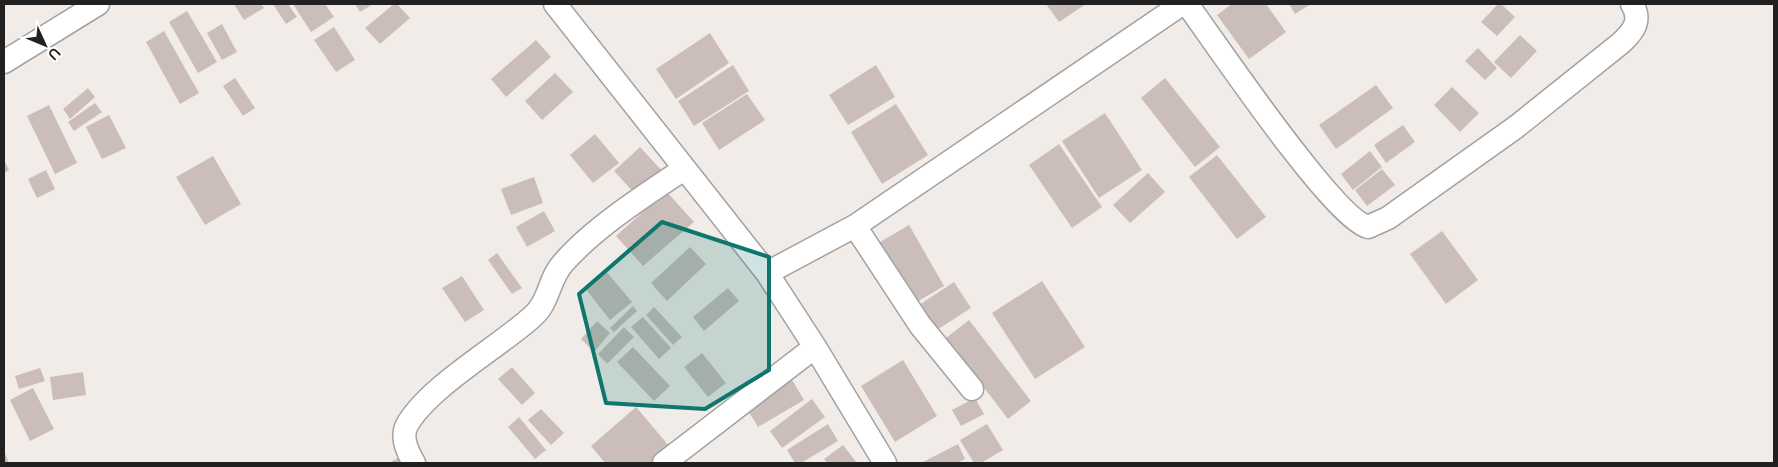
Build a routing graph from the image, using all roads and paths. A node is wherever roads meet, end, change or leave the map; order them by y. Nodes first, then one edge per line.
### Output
1 (98, 4) edge
2 (555, 4) edge
3 (1182, 4) edge
4 (1187, 4) edge
5 (1632, 4) edge
6 (4, 62) edge
7 (684, 169) junction
8 (855, 226) junction
9 (767, 273) junction
10 (815, 347) junction
11 (972, 389) dead end
12 (414, 463) edge
13 (664, 463) edge
14 (885, 463) edge

1 - 6 street
2 - 7 street
3 - 8 street
4 - 5 street
7 - 9 street
7 - 12 street
8 - 9 street
8 - 11 street
9 - 10 street
10 - 13 street
10 - 14 street

